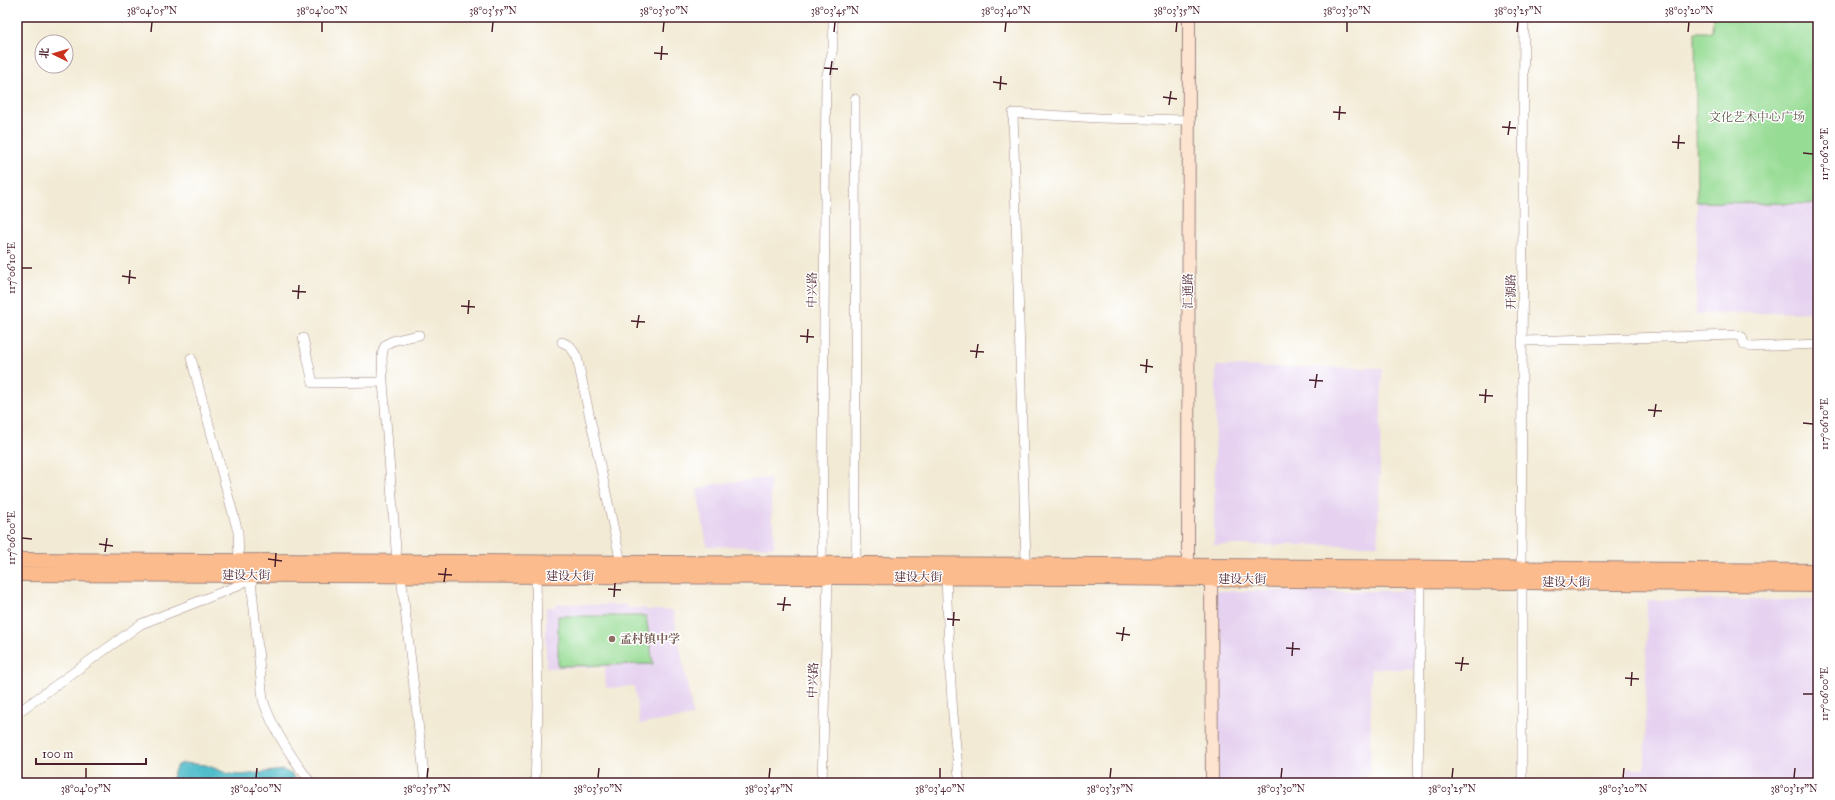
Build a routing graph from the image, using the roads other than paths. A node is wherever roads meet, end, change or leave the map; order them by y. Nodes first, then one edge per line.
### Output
1 (833, 17) edge
2 (1189, 17) edge
3 (1524, 17) edge
4 (855, 99) dead end
5 (1189, 120) junction
6 (419, 335) dead end
7 (303, 338) dead end
8 (1522, 341) junction
9 (562, 342) dead end
10 (1818, 344) edge
11 (190, 358) dead end
12 (383, 382) junction
13 (17, 560) edge
14 (239, 561) junction
15 (622, 563) junction
16 (822, 563) junction
17 (856, 564) junction
18 (1026, 564) junction
19 (1188, 565) junction
20 (399, 568) junction
21 (1818, 572) edge
22 (17, 574) edge
23 (1521, 575) junction
24 (536, 576) junction
25 (255, 577) junction
26 (828, 577) junction
27 (946, 577) junction
28 (1211, 579) junction
29 (1421, 581) junction
30 (1818, 585) edge
31 (17, 714) edge
32 (311, 783) edge
33 (425, 783) edge
34 (535, 783) edge
35 (822, 783) edge
36 (960, 783) edge
37 (1212, 783) edge
38 (1418, 783) edge
39 (1522, 783) edge

1 - 16 street, 中兴路
2 - 5 street, 汇通路
3 - 8 street, 开源路
4 - 17 street
5 - 18 street
5 - 19 street, 汇通路
6 - 12 street
7 - 12 street
8 - 10 street
8 - 23 street, 开源路
9 - 15 street
11 - 14 street
12 - 20 street
13 - 14 main road, 建设大街
14 - 20 main road, 建设大街
15 - 16 main road, 建设大街
15 - 20 main road, 建设大街
16 - 17 main road, 建设大街
17 - 18 main road, 建设大街
18 - 19 main road, 建设大街
19 - 23 main road, 建设大街
20 - 24 main road, 建设大街
20 - 25 main road, 建设大街
20 - 33 street
21 - 23 main road, 建设大街
22 - 25 main road, 建设大街
23 - 29 main road, 建设大街
23 - 30 main road, 建设大街
23 - 39 street, 开源路
24 - 26 main road, 建设大街
24 - 34 street
25 - 31 street
25 - 32 street
26 - 27 main road, 建设大街
26 - 35 street, 中兴路
27 - 28 main road, 建设大街
27 - 36 street
28 - 29 main road, 建设大街
28 - 37 street
29 - 38 street

